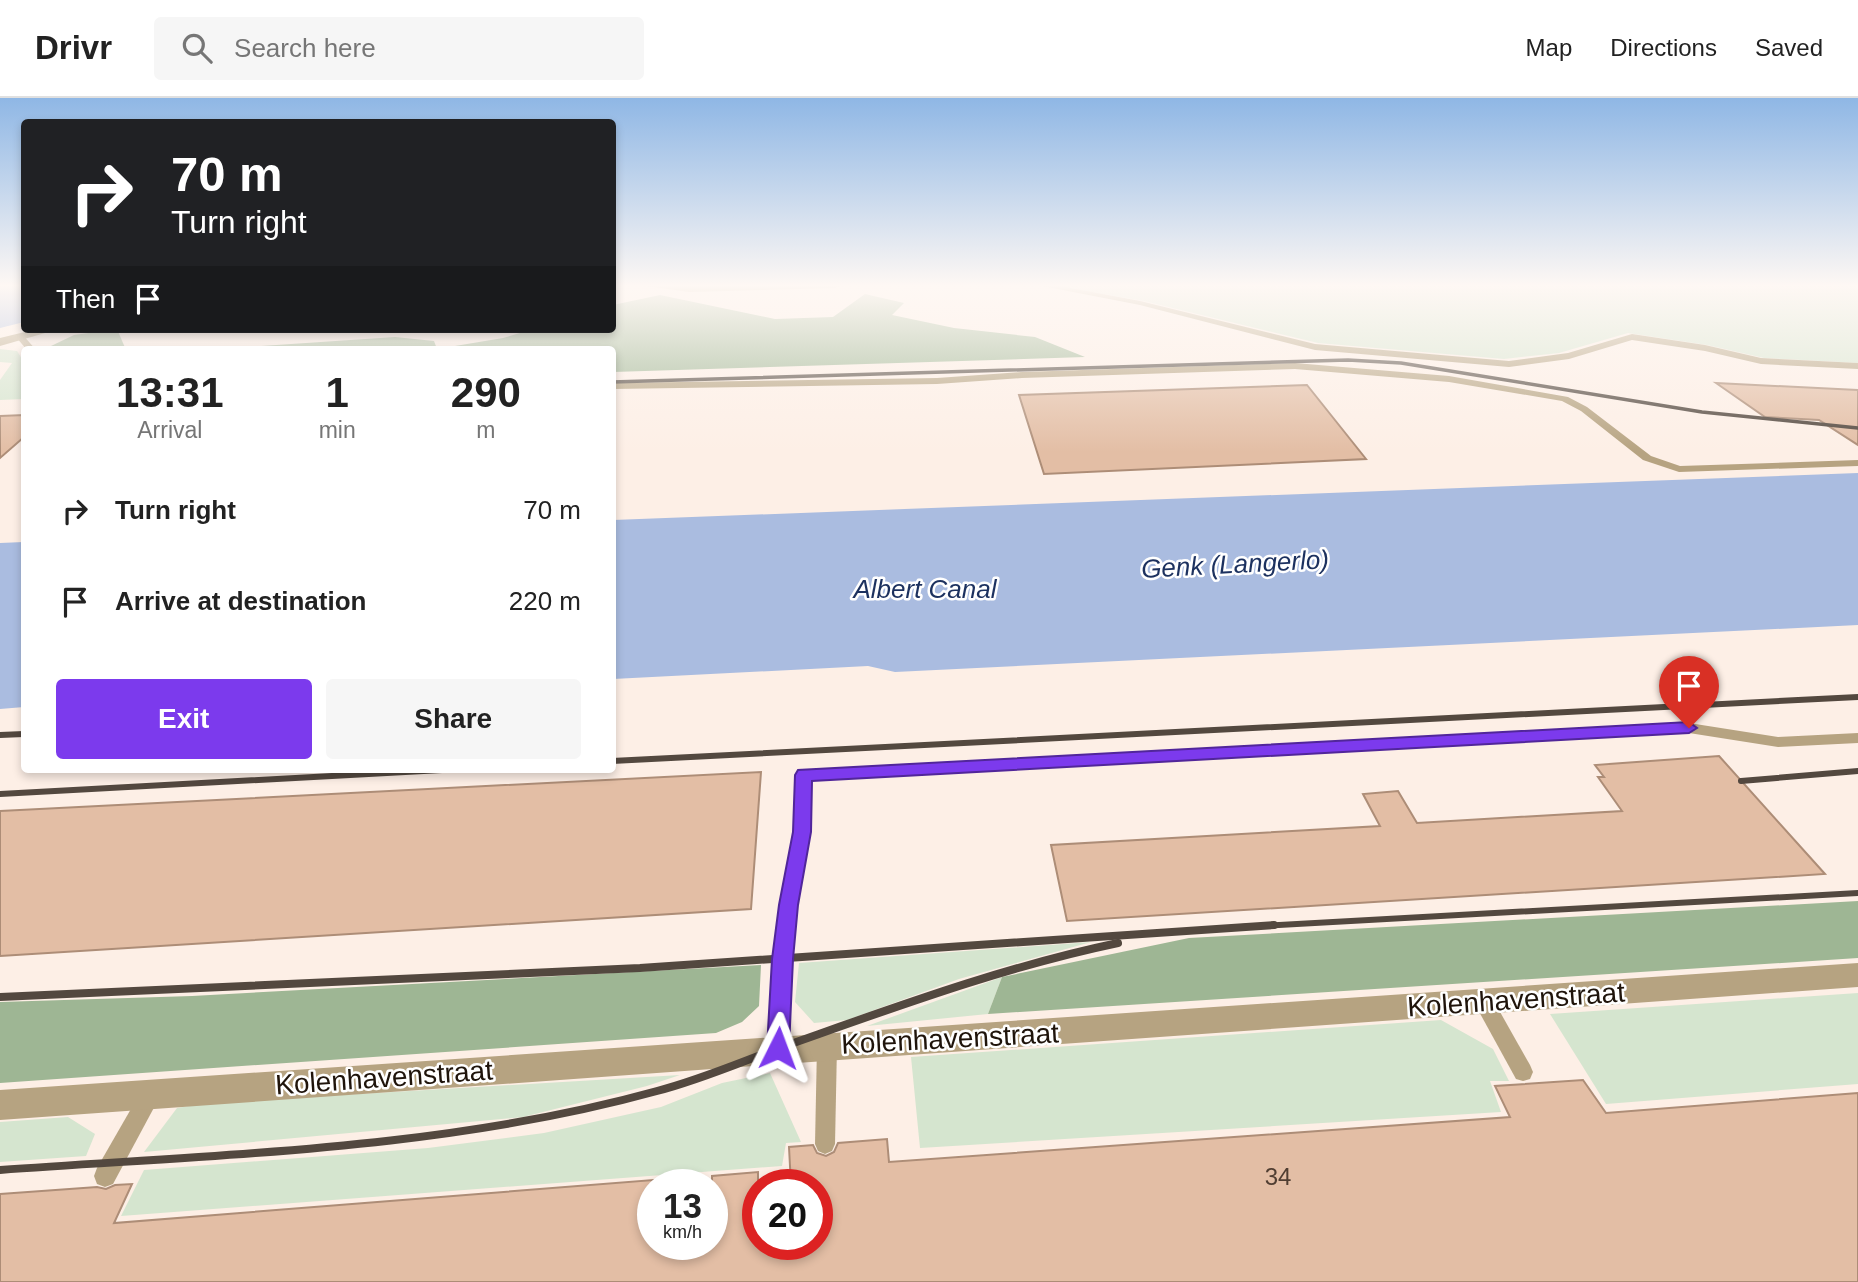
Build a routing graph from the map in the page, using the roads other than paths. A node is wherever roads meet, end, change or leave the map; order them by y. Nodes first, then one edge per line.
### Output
1 (1300, 341) edge
2 (1618, 341) edge
3 (1660, 341) edge
4 (1858, 366) edge
5 (616, 386) edge
6 (1858, 463) edge
7 (1858, 738) edge
8 (1858, 975) edge
9 (1484, 1002) junction
10 (828, 1045) junction
11 (778, 1048) junction
12 (1523, 1072) dead end
13 (151, 1094) junction
14 (0, 1105) edge
15 (825, 1144) dead end
16 (105, 1176) dead end

1 - 2 lane
3 - 4 lane
5 - 6 lane
7 - 11 lane
8 - 9 street, Kolenhavenstraat
9 - 10 street, Kolenhavenstraat
9 - 12 lane
10 - 11 street, Kolenhavenstraat
10 - 15 lane
11 - 13 street, Kolenhavenstraat
13 - 14 street, Kolenhavenstraat
13 - 16 lane

